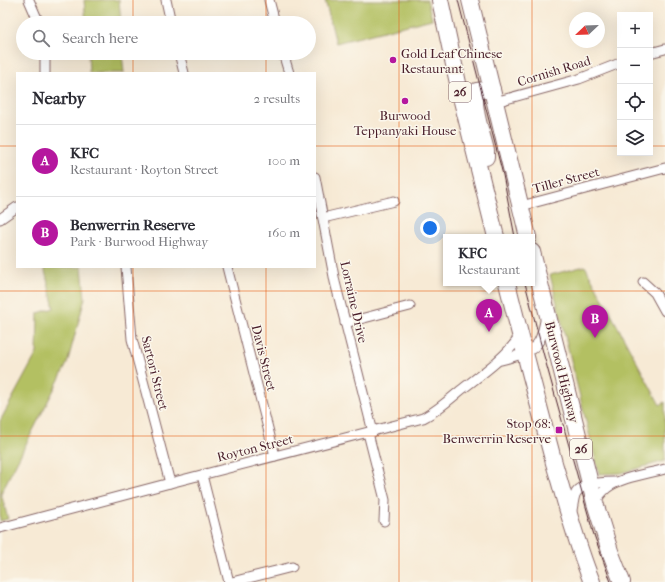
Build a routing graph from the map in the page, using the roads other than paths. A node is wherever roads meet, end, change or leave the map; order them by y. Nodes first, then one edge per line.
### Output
1 (29, 0) edge
2 (166, 0) edge
3 (269, 0) edge
4 (440, 0) edge
5 (470, 0) edge
6 (36, 16) edge
7 (169, 16) edge
8 (273, 16) edge
9 (665, 49) edge
10 (653, 52) edge
11 (45, 60) edge
12 (181, 60) edge
13 (285, 60) edge
14 (617, 64) edge
15 (45, 72) edge
16 (184, 72) edge
17 (289, 72) edge
18 (493, 96) junction
19 (665, 168) edge
20 (316, 182) edge
21 (483, 182) junction
22 (394, 201) dead end
23 (521, 206) junction
24 (16, 208) edge
25 (2, 215) edge
26 (323, 218) junction
27 (495, 234) edge
28 (527, 234) edge
29 (535, 264) edge
30 (126, 268) edge
31 (227, 268) edge
32 (643, 282) dead end
33 (508, 286) edge
34 (410, 306) dead end
35 (665, 311) edge
36 (547, 314) junction
37 (345, 323) junction
38 (520, 335) junction
39 (525, 354) junction
40 (500, 360) junction
41 (371, 432) junction
42 (275, 456) junction
43 (665, 469) edge
44 (202, 475) junction
45 (621, 481) junction
46 (170, 483) junction
47 (590, 485) junction
48 (595, 503) junction
49 (570, 518) junction
50 (384, 522) dead end
51 (0, 528) edge
52 (292, 566) dead end
53 (231, 582) edge
54 (592, 582) edge
55 (622, 582) edge

1 - 6 street
2 - 7 street
3 - 8 street
4 - 21 highway, 26
5 - 18 highway, 26
9 - 10 street
11 - 15 street
12 - 16 street
13 - 17 street
14 - 18 street, Cornish Road
18 - 21 highway
18 - 23 highway, 26
19 - 23 street, Tiller Street
20 - 26 street, Lorraine Drive
21 - 27 highway, 26
22 - 26 street
23 - 28 highway, 26
24 - 25 street
26 - 37 street, Lorraine Drive
29 - 36 highway, Burwood Highway / 26
30 - 46 street, Sartori Street
31 - 42 street, Davis Street
32 - 35 street
33 - 38 highway, 26
34 - 37 street
36 - 39 street
36 - 47 highway, Burwood Highway / 26
37 - 41 street, Lorraine Drive
38 - 39 highway, 26
38 - 40 street, Royton Street
39 - 40 street, Royton Street
39 - 49 highway, 26
40 - 41 street, Royton Street
41 - 42 street, Royton Street
41 - 50 street, Lorraine Drive
42 - 44 street, Royton Street
43 - 45 street
44 - 46 street, Royton Street
44 - 53 street
45 - 47 street
45 - 48 street
46 - 51 street, Royton Street
47 - 48 highway, Burwood Highway / 26
47 - 49 street
48 - 55 highway, Burwood Highway / 26
49 - 54 highway, 26
52 - 53 street

